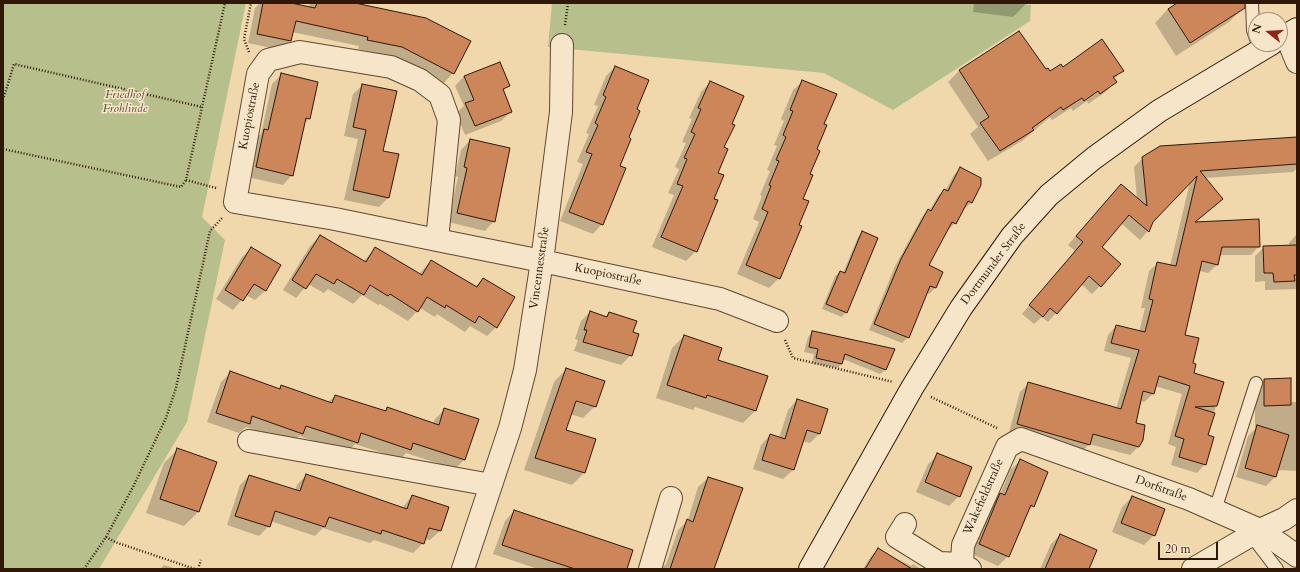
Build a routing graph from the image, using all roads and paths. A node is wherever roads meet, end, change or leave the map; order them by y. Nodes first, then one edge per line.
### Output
1 (225, 3) edge
2 (251, 3) edge
3 (562, 46) dead end
4 (1253, 52) edge
5 (1286, 52) edge
6 (1297, 62) edge
7 (258, 74) junction
8 (4, 97) edge
9 (202, 107) junction
10 (3, 149) edge
11 (186, 180) junction
12 (236, 198) junction
13 (437, 240) junction
14 (542, 261) junction
15 (777, 321) dead end
16 (1256, 382) dead end
17 (1021, 439) joint
18 (249, 441) dead end
19 (491, 485) junction
20 (671, 498) dead end
21 (1215, 510) junction
22 (1297, 510) edge
23 (905, 524) dead end
24 (1255, 532) junction
25 (106, 537) junction
26 (1297, 556) edge
27 (201, 560) dead end
28 (470, 567) edge
29 (966, 567) edge
30 (84, 569) edge
31 (196, 569) edge
32 (650, 569) edge
33 (810, 569) edge
34 (1193, 569) edge
35 (1277, 569) edge

1 - 9 path
2 - 7 path
3 - 14 street, Vincennesstraße
4 - 33 street, Dortmunder Straße
5 - 6 street
7 - 12 street, Kuopiostraße
7 - 13 street, Kuopiostraße
8 - 9 path
9 - 11 path
10 - 11 path
11 - 12 path
12 - 13 street, Kuopiostraße
12 - 25 path
13 - 14 street, Kuopiostraße
14 - 15 street, Kuopiostraße
14 - 19 street, Vincennesstraße
16 - 21 lane
17 - 21 street, Dorfstraße
17 - 29 street, Wakefieldstraße
18 - 19 street
19 - 28 street, Vincennesstraße
20 - 32 street
21 - 24 street, Dorfstraße
22 - 24 street
23 - 29 street, Wakefieldstraße
24 - 26 street, Dorfstraße
24 - 34 street
24 - 35 lane
25 - 30 path
25 - 31 path
27 - 31 path

